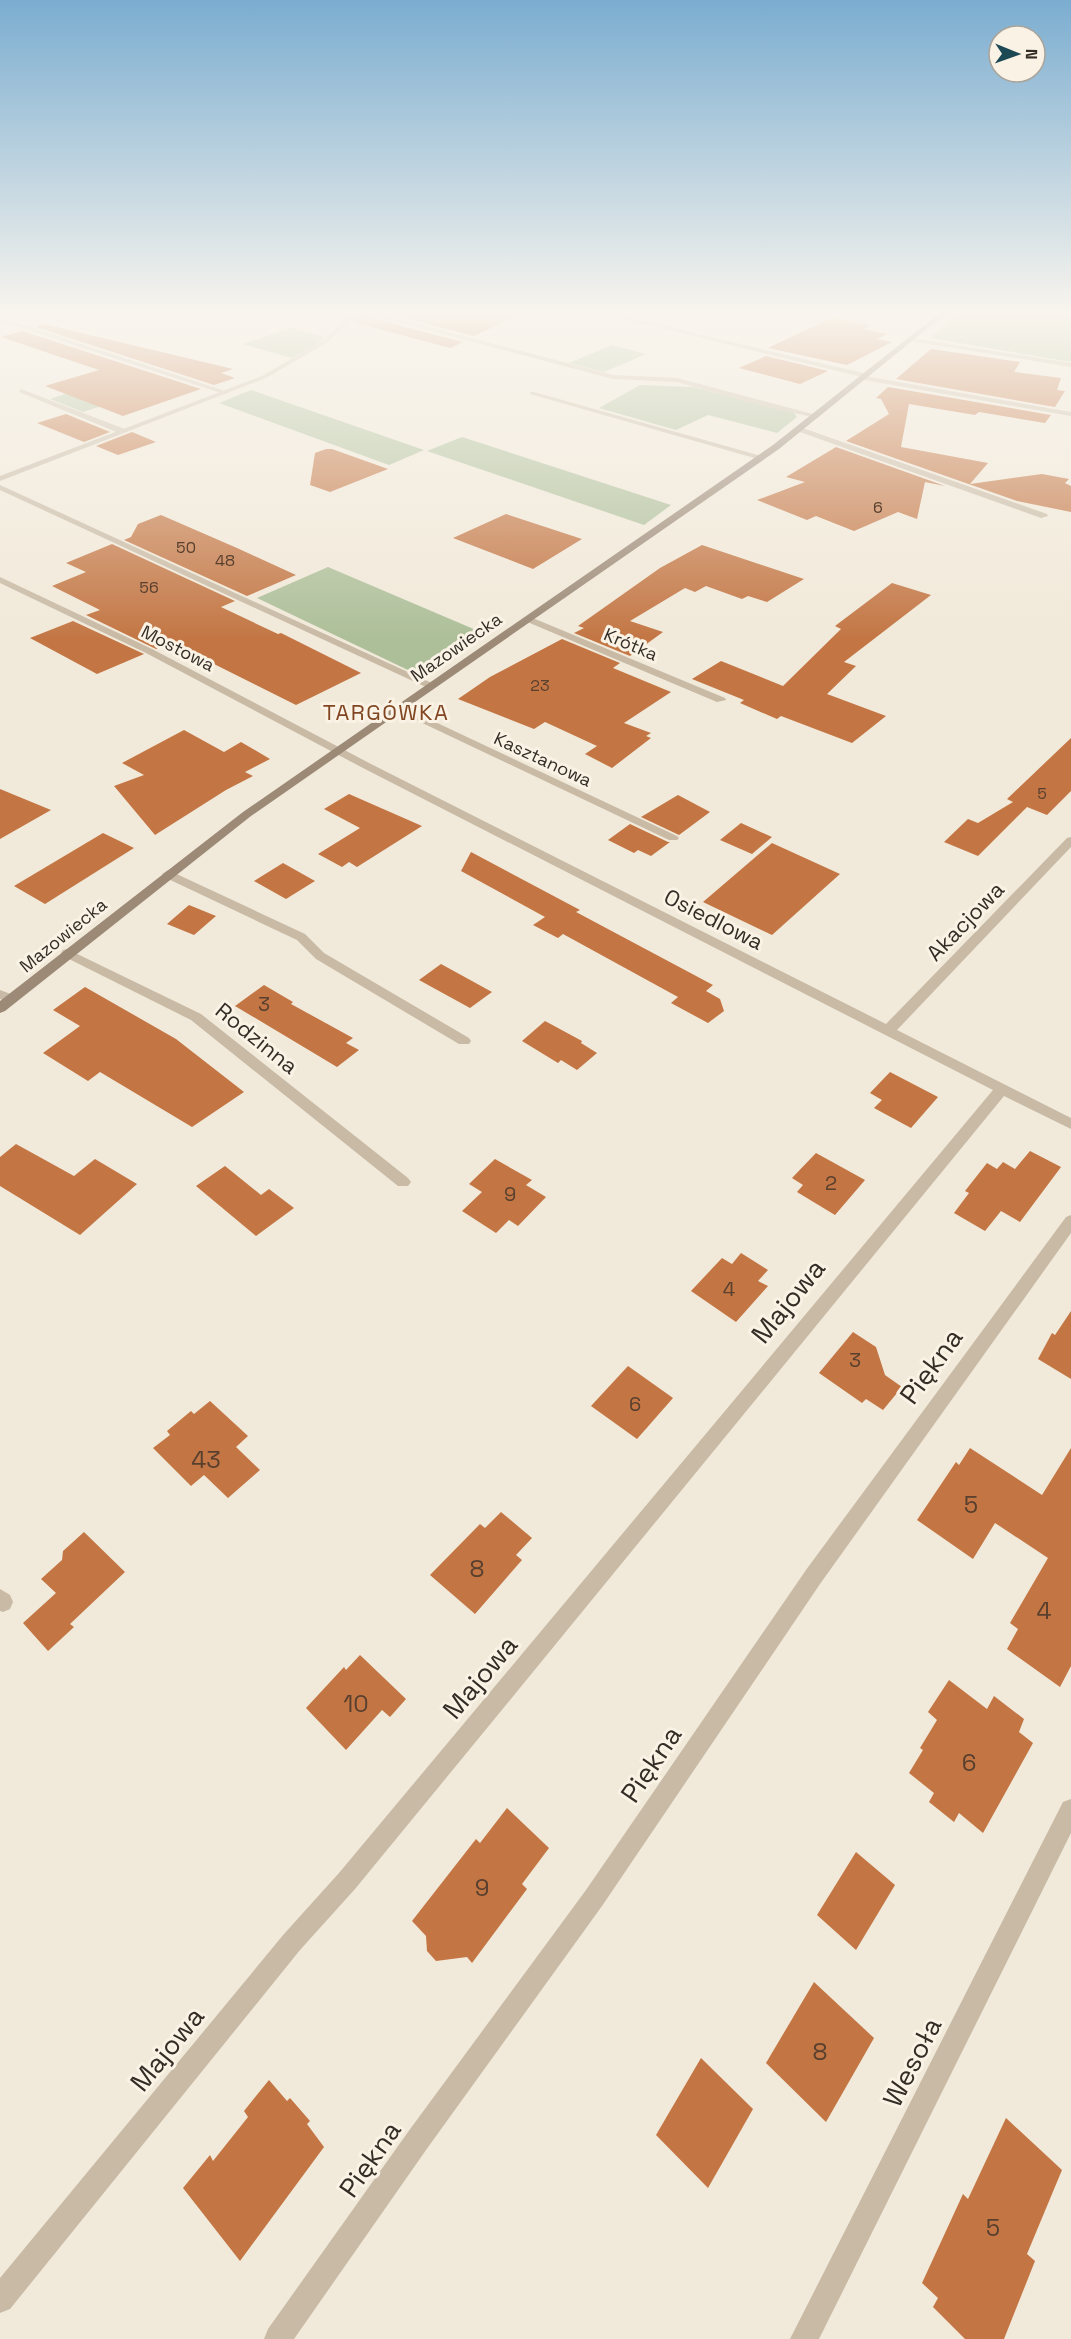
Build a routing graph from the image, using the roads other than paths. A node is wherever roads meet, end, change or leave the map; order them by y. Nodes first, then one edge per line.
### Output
1 (95, 420) edge
2 (152, 420) edge
3 (628, 420) edge
4 (811, 420) edge
5 (122, 431) junction
6 (797, 431) junction
7 (761, 458) junction
8 (0, 479) edge
9 (0, 488) edge
10 (1044, 516) dead end
11 (0, 580) edge
12 (528, 619) junction
13 (431, 686) junction
14 (721, 700) dead end
15 (399, 708) junction
16 (338, 750) junction
17 (674, 838) dead end
18 (1071, 840) edge
19 (168, 874) junction
20 (68, 954) junction
21 (6, 997) edge
22 (0, 1008) edge
23 (889, 1030) junction
24 (464, 1041) dead end
25 (1002, 1089) junction
26 (1071, 1125) edge
27 (403, 1182) dead end
28 (1071, 1221) edge
29 (1071, 1810) edge
30 (0, 2299) edge
31 (278, 2339) edge
32 (804, 2339) edge

1 - 5 street
2 - 5 street
3 - 7 street
4 - 6 street, Mazowiecka
5 - 8 street
6 - 7 street, Mazowiecka
6 - 10 street
7 - 12 street, Mazowiecka
9 - 13 street
11 - 16 street, Mostowa
12 - 13 street, Mazowiecka
12 - 14 street, Krótka
13 - 15 street, Mazowiecka
15 - 16 street, Mazowiecka
15 - 17 street, Kasztanowa
16 - 19 street, Mazowiecka
16 - 23 street, Osiedlowa
18 - 23 street, Akacjowa
19 - 20 street, Mazowiecka
19 - 24 street
20 - 21 street, Mazowiecka
20 - 27 street, Rodzinna
21 - 22 street, Mazowiecka
23 - 25 street, Osiedlowa
25 - 26 street, Osiedlowa
25 - 30 street, Majowa
28 - 31 street, Piękna
29 - 32 street, Wesoła

